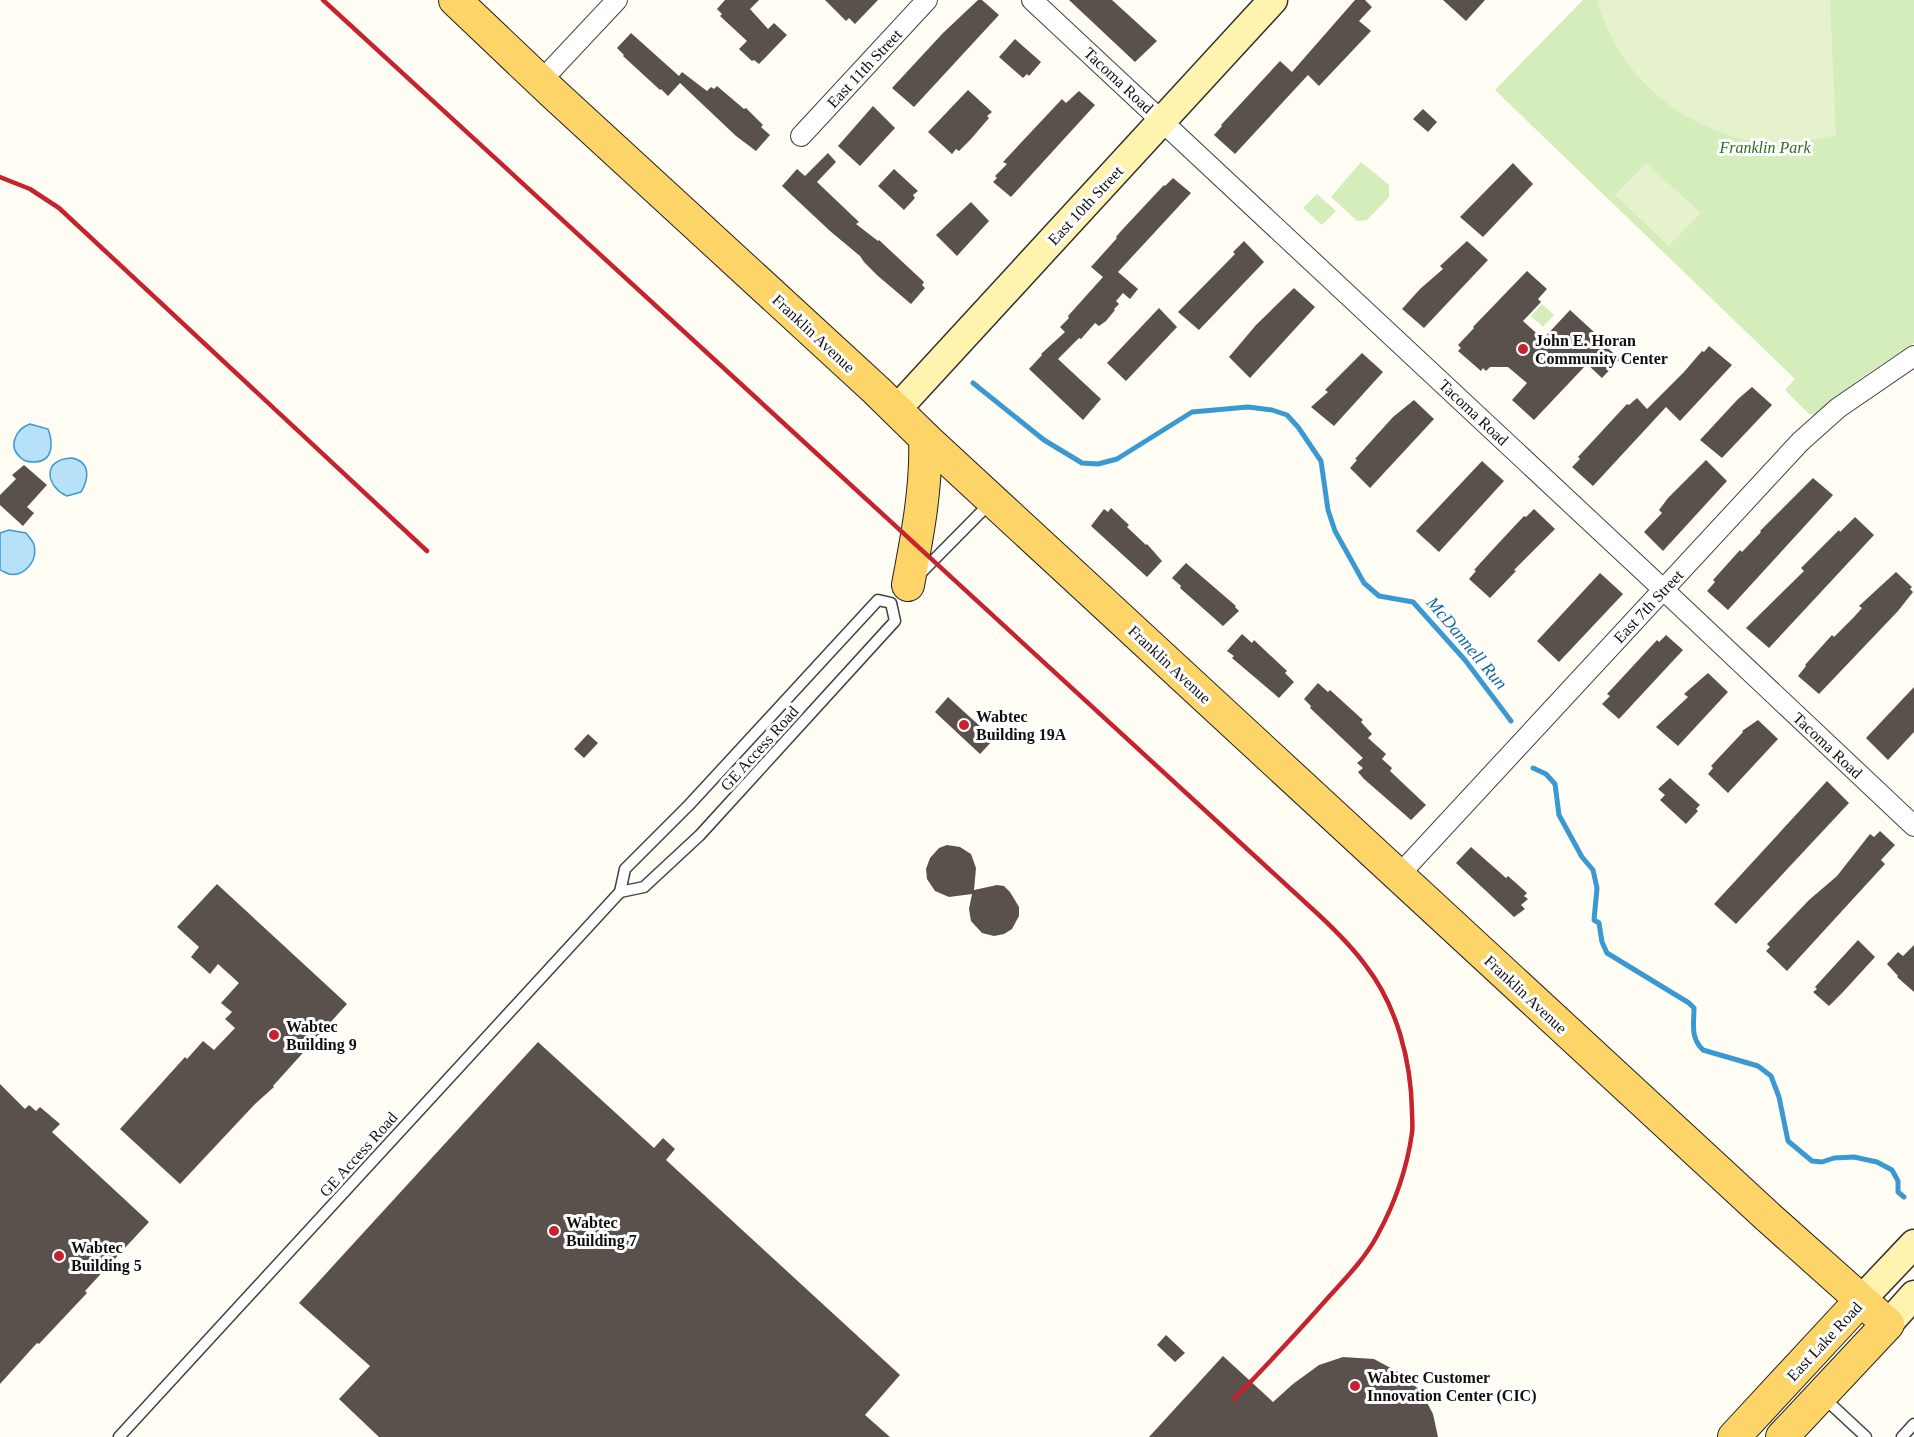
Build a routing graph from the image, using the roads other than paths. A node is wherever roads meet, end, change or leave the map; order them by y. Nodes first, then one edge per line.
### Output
1 (455, 0) edge
2 (617, 0) edge
3 (927, 0) edge
4 (1032, 0) edge
5 (1273, 0) edge
6 (541, 81) junction
7 (1162, 121) junction
8 (801, 136) dead end
9 (1914, 356) edge
10 (896, 410) junction
11 (925, 438) junction
12 (993, 499) junction
13 (1664, 590) junction
14 (900, 594) junction
15 (1914, 826) edge
16 (1399, 875) junction
17 (621, 892) junction
18 (1914, 1244) edge
19 (1914, 1296) edge
20 (1862, 1300) junction
21 (1888, 1324) junction
22 (1821, 1395) junction
23 (1914, 1424) edge
24 (119, 1437) edge
25 (1734, 1437) edge
26 (1782, 1437) edge
27 (1866, 1437) edge
28 (1902, 1437) edge

1 - 6 main road, Franklin Avenue
2 - 6 street
3 - 8 street, East 11th Street
4 - 7 street, Tacoma Road
5 - 7 street, East 10th Street
6 - 10 main road, Franklin Avenue
7 - 10 street, East 10th Street
7 - 13 street, Tacoma Road
9 - 13 street, East 7th Street
10 - 11 main road, Franklin Avenue
11 - 12 main road, Franklin Avenue
11 - 14 main road
12 - 14 lane, GE Access Road
12 - 16 main road, Franklin Avenue
13 - 15 street, Tacoma Road
13 - 16 street, East 7th Street
14 - 17 lane, GE Access Road
14 - 17 lane, GE Access Road
16 - 20 main road, Franklin Avenue
17 - 24 lane, GE Access Road
18 - 20 street, East Lake Road
19 - 21 street
20 - 21 main road, Franklin Avenue
20 - 25 main road, East Lake Road
21 - 22 main road
22 - 26 main road
22 - 27 lane
23 - 28 lane

